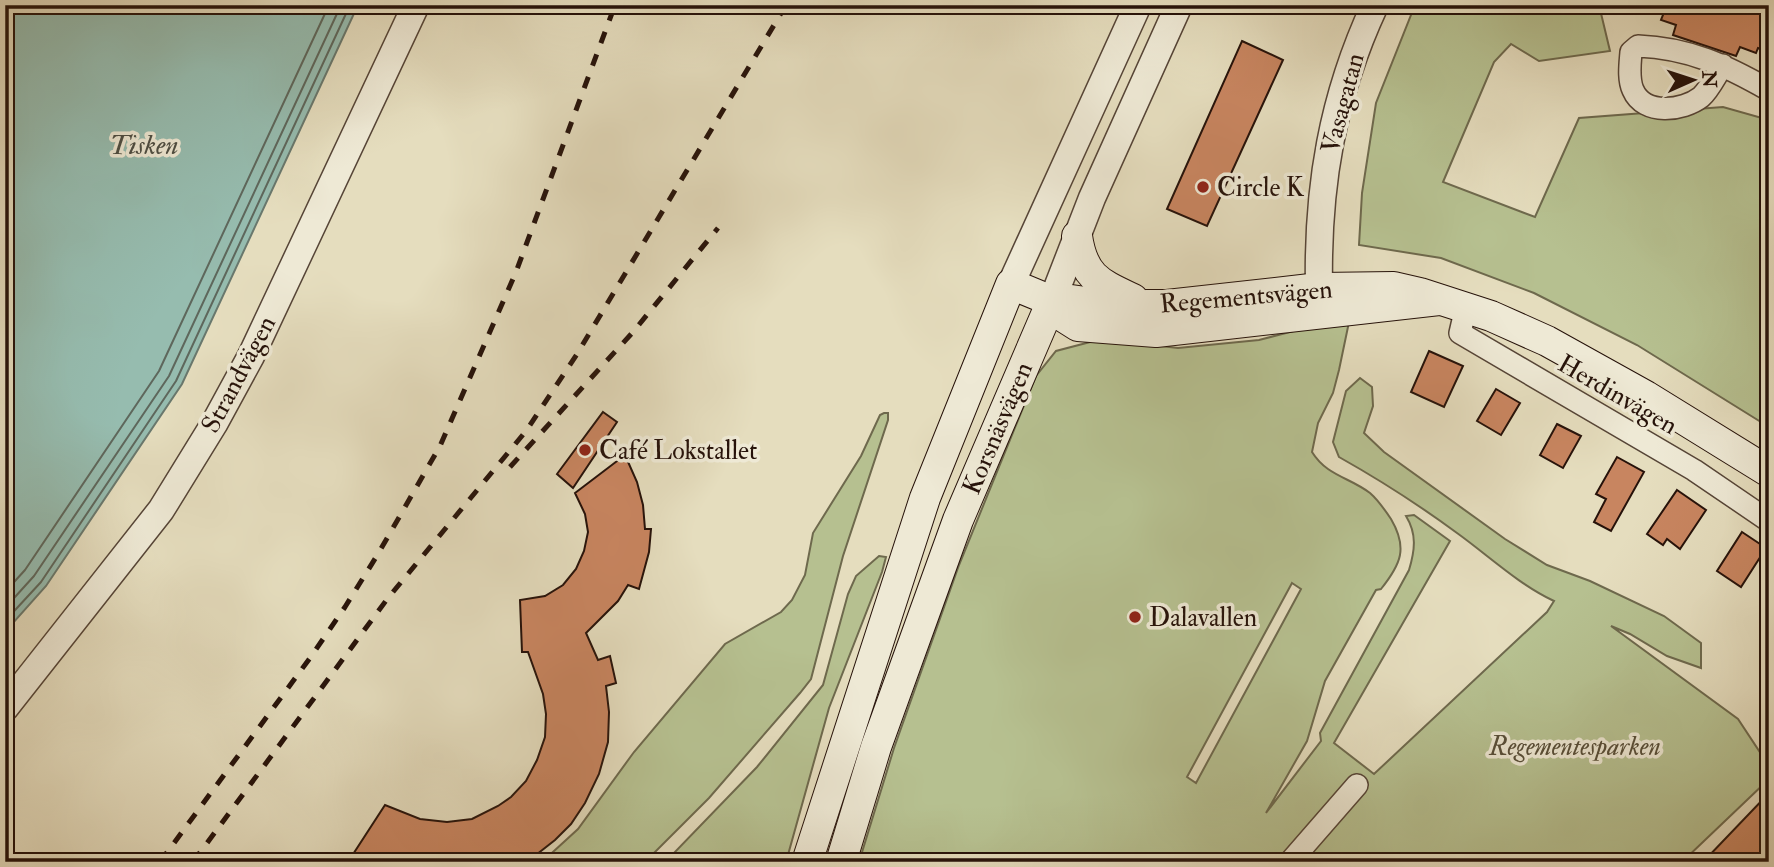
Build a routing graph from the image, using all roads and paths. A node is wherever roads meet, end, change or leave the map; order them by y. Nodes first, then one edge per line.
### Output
1 (416, 5) edge
2 (1138, 5) edge
3 (1179, 5) edge
4 (1375, 5) edge
5 (1723, 65) dead end
6 (1769, 90) edge
7 (1077, 236) junction
8 (1010, 284) junction
9 (1320, 300) junction
10 (1052, 301) junction
11 (1452, 303) junction
12 (1146, 305) junction
13 (1078, 326) junction
14 (1027, 359) junction
15 (1769, 472) edge
16 (1769, 521) edge
17 (5, 708) edge
18 (1357, 785) dead end
19 (807, 862) edge
20 (841, 862) edge
21 (1290, 862) edge

1 - 17 street, Strandvägen
2 - 8 street, Korsnäsvägen
3 - 7 street, Korsnäsvägen
4 - 9 street, Vasagatan
5 - 6 street
7 - 10 street, Korsnäsvägen
7 - 12 main road
8 - 10 main road
8 - 19 main road, Korsnäsvägen
9 - 11 main road, Regementsvägen
9 - 12 main road, Regementsvägen
9 - 13 main road, Regementsvägen
10 - 12 main road, Regementsvägen
10 - 13 main road
10 - 14 main road, Korsnäsvägen
11 - 15 main road, Regementsvägen
11 - 16 street, Herdinvägen
13 - 14 main road
14 - 20 main road, Korsnäsvägen
18 - 21 street

